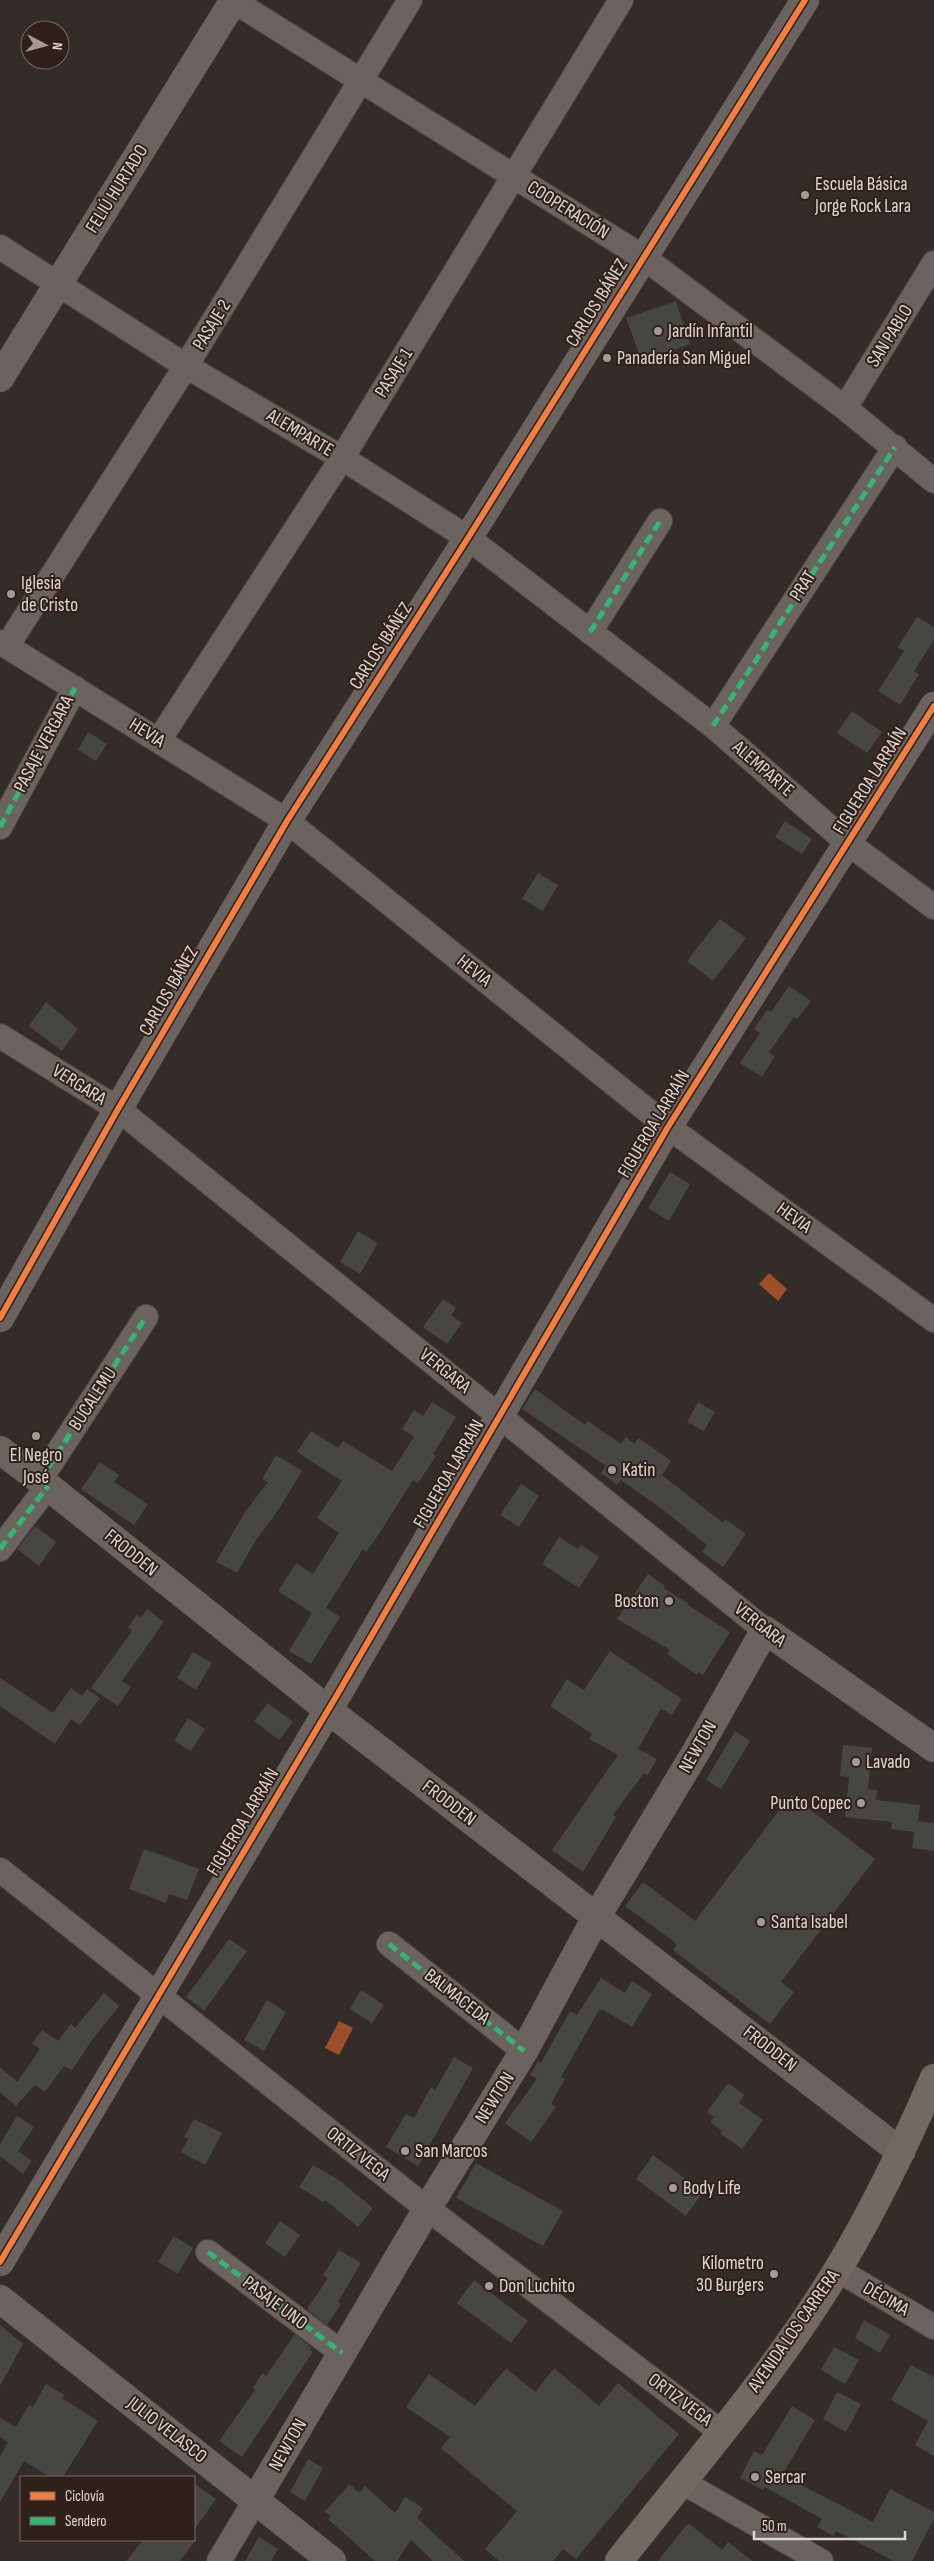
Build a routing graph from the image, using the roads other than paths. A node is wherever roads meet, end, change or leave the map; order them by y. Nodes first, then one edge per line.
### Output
1 (233, 0) edge
2 (410, 0) edge
3 (621, 0) edge
4 (805, 0) edge
5 (362, 81) junction
6 (515, 176) junction
7 (0, 248) edge
8 (643, 257) junction
9 (934, 264) edge
10 (58, 284) junction
11 (186, 366) junction
12 (0, 378) edge
13 (845, 408) junction
14 (894, 447) junction
15 (342, 458) junction
16 (934, 480) edge
17 (660, 521) dead end
18 (468, 538) junction
19 (590, 632) junction
20 (3, 644) edge
21 (75, 688) junction
22 (934, 706) edge
23 (714, 726) junction
24 (159, 740) junction
25 (287, 821) junction
26 (0, 827) edge
27 (849, 844) junction
28 (934, 907) edge
29 (0, 1036) edge
30 (118, 1109) junction
31 (668, 1127) junction
32 (146, 1317) dead end
33 (0, 1318) edge
34 (934, 1320) edge
35 (501, 1416) junction
36 (0, 1450) edge
37 (44, 1483) junction
38 (0, 1549) edge
39 (765, 1630) junction
40 (328, 1710) junction
41 (934, 1748) edge
42 (0, 1870) edge
43 (598, 1916) junction
44 (389, 1944) dead end
45 (157, 1997) junction
46 (524, 2051) junction
47 (934, 2078) edge
48 (901, 2152) junction
49 (427, 2209) junction
50 (208, 2252) dead end
51 (0, 2262) edge
52 (838, 2270) junction
53 (0, 2299) edge
54 (934, 2327) edge
55 (342, 2353) junction
56 (721, 2432) junction
57 (682, 2482) junction
58 (256, 2499) junction
59 (219, 2561) edge
60 (332, 2561) edge
61 (619, 2561) edge
62 (821, 2561) edge

1 - 5 street, COOPERACIÓN
1 - 10 street, FELIÚ HURTADO
2 - 5 street, PASAJE 2
3 - 6 street, PASAJE 1
4 - 8 street, CARLOS IBÁÑEZ
5 - 6 street, COOPERACIÓN
5 - 11 street, PASAJE 2
6 - 8 street, COOPERACIÓN
6 - 15 street, PASAJE 1
7 - 10 street, ALEMPARTE
8 - 13 street, COOPERACIÓN
8 - 18 street, CARLOS IBÁÑEZ
9 - 13 street, SAN PABLO
10 - 11 street, ALEMPARTE
10 - 12 street, FELIÚ HURTADO
11 - 15 street, ALEMPARTE
11 - 20 street, PASAJE 2
13 - 14 street, COOPERACIÓN
14 - 16 street, COOPERACIÓN
14 - 23 street, PRAT
15 - 18 street, ALEMPARTE
15 - 24 street, PASAJE 1
17 - 19 street
18 - 19 street, ALEMPARTE
18 - 25 street, CARLOS IBÁÑEZ
19 - 23 street, ALEMPARTE
20 - 21 street, HEVIA
21 - 24 street, HEVIA
21 - 26 street, PASAJE VERGARA
22 - 27 street, FIGUEROA LARRAÍN
23 - 27 street, ALEMPARTE
24 - 25 street, HEVIA
25 - 30 street, CARLOS IBÁÑEZ
25 - 31 street, HEVIA
27 - 28 street, ALEMPARTE
27 - 31 street, FIGUEROA LARRAÍN
29 - 30 street, VERGARA
30 - 33 street, CARLOS IBÁÑEZ
30 - 35 street, VERGARA
31 - 34 street, HEVIA
31 - 35 street, FIGUEROA LARRAÍN
32 - 37 street, BUCALEMU
35 - 39 street, VERGARA
35 - 40 street, FIGUEROA LARRAÍN
36 - 37 street, FRODDEN
37 - 38 street, BUCALEMU
37 - 40 street, FRODDEN
39 - 41 street, VERGARA
39 - 43 street, NEWTON
40 - 43 street, FRODDEN
40 - 45 street, FIGUEROA LARRAÍN
42 - 45 street, ORTIZ VEGA
43 - 46 street, NEWTON
43 - 48 street, FRODDEN
44 - 46 street, BALMACEDA
45 - 49 street, ORTIZ VEGA
45 - 51 street, FIGUEROA LARRAÍN
46 - 49 street, NEWTON
47 - 48 main road, AVENIDA LOS CARRERA
48 - 52 main road, AVENIDA LOS CARRERA
49 - 55 street, NEWTON
49 - 56 street, ORTIZ VEGA
50 - 55 street, PASAJE UNO
52 - 54 street, DÉCIMA
52 - 56 main road, AVENIDA LOS CARRERA
53 - 58 street, JULIO VELASCO
55 - 58 street, NEWTON
56 - 57 main road, AVENIDA LOS CARRERA
57 - 61 main road, AVENIDA LOS CARRERA
57 - 62 street
58 - 59 street, NEWTON
58 - 60 street, JULIO VELASCO

